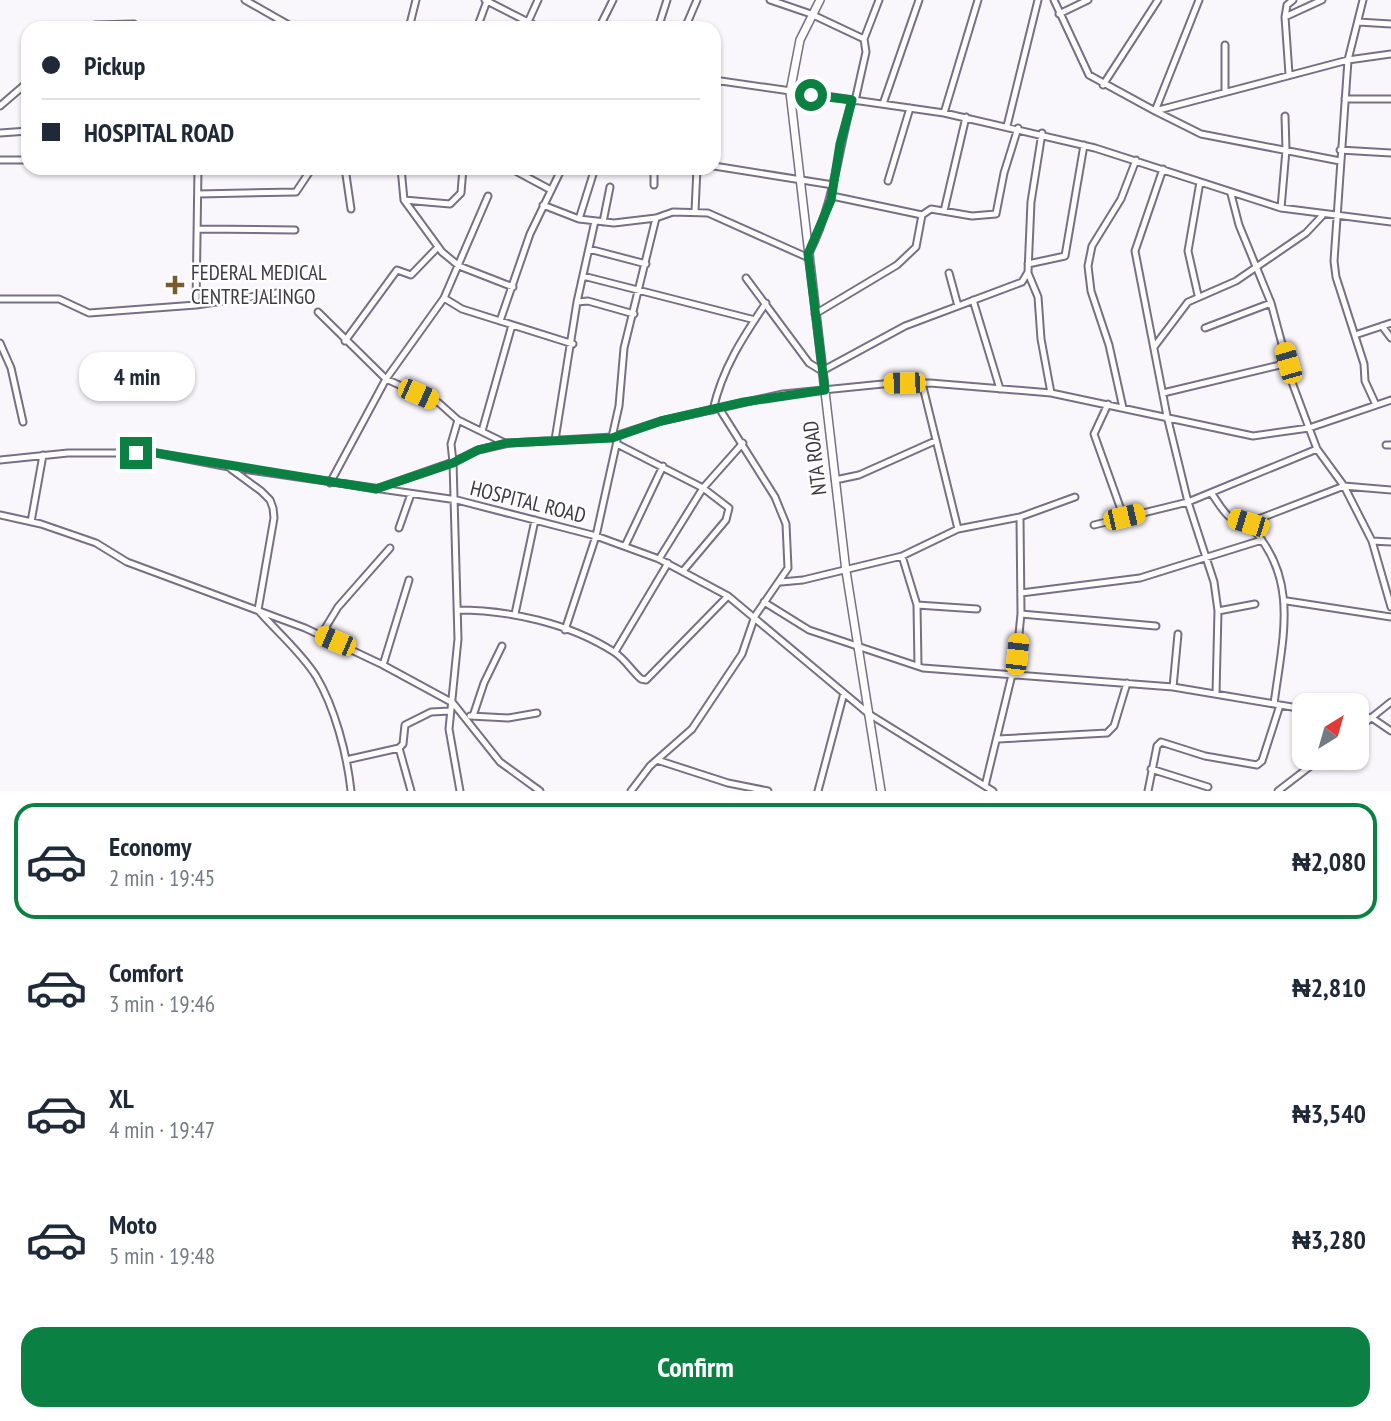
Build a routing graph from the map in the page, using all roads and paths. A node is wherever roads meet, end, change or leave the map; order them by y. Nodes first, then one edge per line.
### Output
1 (246, 0) edge
2 (416, 0) edge
3 (538, 0) edge
4 (613, 0) edge
5 (667, 0) edge
6 (697, 0) edge
7 (770, 0) edge
8 (820, 0) edge
9 (879, 0) edge
10 (919, 0) edge
11 (978, 0) edge
12 (1038, 0) edge
13 (1054, 0) edge
14 (1088, 0) edge
15 (1158, 0) edge
16 (1199, 0) edge
17 (1293, 0) edge
18 (1322, 0) edge
19 (1363, 0) edge
20 (486, 1) edge
21 (811, 14) junction
22 (1059, 14) junction
23 (1285, 17) junction
24 (282, 21) edge
25 (412, 21) edge
26 (479, 21) edge
27 (526, 21) edge
28 (528, 21) edge
29 (602, 21) edge
30 (660, 21) edge
31 (688, 21) edge
32 (1357, 22) junction
33 (1391, 24) edge
34 (864, 39) junction
35 (1225, 45) dead end
36 (1391, 54) edge
37 (1348, 60) junction
38 (1289, 74) junction
39 (721, 81) edge
40 (1103, 85) junction
41 (21, 88) edge
42 (1226, 91) junction
43 (790, 92) junction
44 (1345, 99) junction
45 (1391, 99) edge
46 (854, 100) junction
47 (883, 104) junction
48 (0, 106) edge
49 (910, 108) junction
50 (1155, 111) junction
51 (944, 113) junction
52 (1285, 116) dead end
53 (966, 117) junction
54 (1007, 126) junction
55 (1018, 128) junction
56 (21, 132) edge
57 (0, 133) edge
58 (1042, 133) junction
59 (1084, 145) junction
60 (1286, 150) junction
61 (1340, 150) junction
62 (1391, 153) edge
63 (0, 160) edge
64 (21, 160) edge
65 (1136, 160) junction
66 (1340, 161) junction
67 (721, 167) edge
68 (1163, 169) junction
69 (198, 175) edge
70 (307, 175) edge
71 (346, 175) edge
72 (402, 175) edge
73 (462, 175) edge
74 (523, 175) edge
75 (558, 175) edge
76 (593, 175) edge
77 (654, 175) edge
78 (697, 175) edge
79 (799, 179) junction
80 (888, 181) dead end
81 (1200, 182) junction
82 (654, 185) dead end
83 (833, 186) junction
84 (610, 187) dead end
85 (551, 190) junction
86 (198, 194) junction
87 (1231, 194) junction
88 (488, 196) dead end
89 (832, 196) junction
90 (404, 200) junction
91 (543, 205) junction
92 (1280, 208) junction
93 (351, 209) dead end
94 (695, 211) junction
95 (944, 211) junction
96 (922, 215) junction
97 (1322, 216) junction
98 (1336, 217) junction
99 (656, 218) junction
100 (579, 219) junction
101 (595, 221) junction
102 (603, 222) junction
103 (1391, 222) edge
104 (197, 229) junction
105 (295, 230) dead end
106 (438, 247) junction
107 (589, 249) junction
108 (808, 256) junction
109 (646, 264) junction
110 (1028, 264) junction
111 (459, 266) junction
112 (1255, 266) junction
113 (1028, 272) junction
114 (949, 273) dead end
115 (583, 276) junction
116 (746, 278) dead end
117 (513, 286) junction
118 (639, 292) junction
119 (277, 293) dead end
120 (1198, 295) junction
121 (444, 298) junction
122 (0, 299) edge
123 (973, 300) junction
124 (577, 302) junction
125 (766, 303) junction
126 (1271, 303) junction
127 (197, 305) junction
128 (958, 306) junction
129 (318, 312) dead end
130 (634, 314) junction
131 (816, 314) junction
132 (755, 320) junction
133 (500, 321) junction
134 (1391, 323) edge
135 (512, 325) junction
136 (1382, 326) junction
137 (1205, 328) dead end
138 (1355, 335) junction
139 (1391, 338) edge
140 (345, 341) junction
141 (0, 343) edge
142 (573, 344) junction
143 (1154, 347) junction
144 (1288, 363) junction
145 (822, 371) junction
146 (386, 379) junction
147 (922, 383) junction
148 (1000, 389) junction
149 (825, 390) junction
150 (1051, 393) junction
151 (1163, 393) junction
152 (1391, 400) edge
153 (1108, 404) junction
154 (1376, 405) junction
155 (1123, 408) junction
156 (716, 409) junction
157 (1167, 416) junction
158 (458, 420) junction
159 (23, 422) dead end
160 (1309, 428) junction
161 (482, 430) junction
162 (615, 436) junction
163 (555, 440) junction
164 (935, 441) junction
165 (506, 443) junction
166 (743, 443) junction
167 (617, 444) junction
168 (1317, 449) junction
169 (43, 455) junction
170 (0, 460) edge
171 (453, 463) junction
172 (663, 466) junction
173 (229, 467) junction
174 (835, 480) junction
175 (330, 483) junction
176 (1344, 486) junction
177 (703, 488) junction
178 (376, 489) junction
179 (1391, 491) edge
180 (1211, 493) junction
181 (411, 494) junction
182 (1075, 497) dead end
183 (457, 500) junction
184 (1188, 502) junction
185 (0, 515) edge
186 (1020, 517) junction
187 (1124, 517) junction
188 (536, 520) junction
189 (30, 522) junction
190 (1248, 523) junction
191 (1094, 525) dead end
192 (399, 528) dead end
193 (958, 529) junction
194 (596, 536) junction
195 (1262, 540) junction
196 (1372, 541) junction
197 (1391, 542) edge
198 (625, 546) junction
199 (390, 548) dead end
200 (902, 556) junction
201 (1204, 558) junction
202 (659, 559) junction
203 (668, 563) junction
204 (683, 571) junction
205 (846, 571) junction
206 (409, 580) dead end
207 (781, 582) junction
208 (1021, 593) junction
209 (728, 596) junction
210 (1287, 601) junction
211 (764, 602) junction
212 (1255, 604) dead end
213 (916, 605) junction
214 (1391, 607) edge
215 (977, 609) dead end
216 (258, 610) junction
217 (457, 610) junction
218 (1218, 611) junction
219 (516, 614) junction
220 (1021, 614) junction
221 (755, 616) junction
222 (1391, 617) edge
223 (1156, 626) dead end
224 (565, 631) junction
225 (1178, 634) dead end
226 (321, 635) junction
227 (858, 645) junction
228 (502, 646) dead end
229 (615, 652) junction
230 (383, 665) junction
231 (918, 666) junction
232 (1012, 676) junction
233 (1126, 683) junction
234 (1173, 687) junction
235 (844, 692) junction
236 (1216, 694) junction
237 (1391, 702) edge
238 (453, 703) junction
239 (1277, 705) junction
240 (1292, 707) edge
241 (450, 711) junction
242 (537, 713) dead end
243 (869, 714) junction
244 (463, 716) junction
245 (473, 716) junction
246 (1369, 718) edge
247 (1372, 718) junction
248 (1369, 720) edge
249 (1391, 731) edge
250 (998, 739) junction
251 (399, 748) junction
252 (346, 760) junction
253 (657, 760) junction
254 (1151, 769) junction
255 (1305, 770) edge
256 (728, 783) junction
257 (529, 784) junction
258 (985, 786) junction
259 (1208, 787) dead end
260 (351, 791) edge
261 (411, 791) edge
262 (460, 791) edge
263 (526, 791) edge
264 (540, 791) edge
265 (631, 791) edge
266 (728, 791) edge
267 (768, 791) edge
268 (818, 791) edge
269 (881, 791) edge
270 (993, 791) edge
271 (1148, 791) edge
272 (1278, 791) edge

1 - 24 street
2 - 25 street
3 - 28 street
4 - 29 street
5 - 30 street
6 - 31 street
7 - 21 street
8 - 21 street, NTA ROAD
9 - 34 street
10 - 47 street
11 - 51 street
12 - 54 street
13 - 22 street
14 - 22 street
15 - 40 street
16 - 50 street
17 - 23 street
18 - 23 street
19 - 32 street
20 - 26 street
20 - 27 street
21 - 34 street
21 - 43 street, NTA ROAD
22 - 40 street
23 - 38 street
32 - 33 street
32 - 37 street
34 - 46 street
35 - 42 street
36 - 37 street
37 - 38 street
37 - 44 street
38 - 42 street
39 - 43 street
40 - 50 street
41 - 48 street
42 - 50 street
43 - 46 street
43 - 79 street, NTA ROAD
44 - 45 street
44 - 61 street
46 - 47 street
46 - 83 street
47 - 49 street
49 - 51 street
49 - 80 street
50 - 60 street
51 - 53 street
52 - 60 street
53 - 54 street
53 - 95 street
54 - 55 street
55 - 58 street
55 - 95 street
56 - 57 street
58 - 59 street
58 - 110 street
59 - 65 street
59 - 110 street
60 - 66 street
60 - 92 street
61 - 62 street
61 - 66 street
63 - 64 street
65 - 68 street
65 - 155 street
66 - 98 street
67 - 79 street
68 - 81 street
68 - 143 street
69 - 86 street
70 - 86 street
71 - 93 street
72 - 90 street
73 - 90 street
74 - 85 street
75 - 85 street
76 - 100 street
77 - 82 street
78 - 94 street
79 - 83 street
79 - 108 street, NTA ROAD
81 - 87 street
81 - 120 street
83 - 89 street
84 - 102 street
85 - 91 street
86 - 104 street
87 - 92 street
87 - 112 street
88 - 111 street
89 - 96 street
89 - 108 street
90 - 106 street
91 - 100 street
91 - 117 street
92 - 97 street
94 - 99 street
94 - 108 street
95 - 96 street
96 - 131 street
97 - 98 street
97 - 112 street
98 - 103 street
98 - 138 street
99 - 102 street
99 - 109 street
100 - 101 street
101 - 102 street
101 - 107 street
104 - 105 street
104 - 127 street
106 - 111 street
106 - 140 street
107 - 109 street
107 - 115 street
108 - 131 street, NTA ROAD
109 - 118 street
110 - 113 street
111 - 117 street
111 - 121 street
112 - 120 street
112 - 126 street
113 - 123 street
113 - 150 street
114 - 128 street
115 - 118 street
115 - 124 street
116 - 125 street
117 - 133 street
118 - 130 street
118 - 132 street
119 - 127 street
120 - 143 street
121 - 133 street
121 - 146 street
122 - 127 street
123 - 128 street
123 - 148 street
124 - 130 street
124 - 142 street
125 - 132 street
125 - 145 street
126 - 137 street
126 - 144 street
128 - 145 street
129 - 140 street
130 - 162 street
131 - 145 street, NTA ROAD
132 - 156 street
133 - 135 street
134 - 136 street
135 - 142 street
135 - 161 street
136 - 138 street
136 - 139 street
138 - 154 street
140 - 146 street
141 - 159 street
142 - 163 street
143 - 151 street
144 - 151 street
144 - 160 street
145 - 149 street, NTA ROAD
146 - 158 street
146 - 175 street
147 - 148 street
147 - 149 street
147 - 164 street
148 - 150 street
149 - 156 street
149 - 174 street, NTA ROAD
150 - 153 street
151 - 157 street
152 - 154 street
153 - 155 street
153 - 187 street
154 - 160 street
155 - 157 street
156 - 162 street
156 - 166 street
157 - 160 street
157 - 184 street
158 - 161 street
158 - 171 street
160 - 168 street
161 - 165 street
162 - 163 street
162 - 167 street
163 - 165 street
164 - 174 street
164 - 193 street
165 - 171 street
166 - 177 street
166 - 207 street
167 - 172 street
167 - 194 street
168 - 176 street
168 - 180 street
169 - 170 street, HOSPITAL ROAD
169 - 173 street, HOSPITAL ROAD
169 - 189 street
171 - 178 street
171 - 183 street
172 - 177 street
172 - 198 street
173 - 175 street, HOSPITAL ROAD
173 - 216 street
174 - 205 street, NTA ROAD
175 - 178 street, HOSPITAL ROAD
176 - 179 street
176 - 190 street
176 - 196 street
177 - 202 street
177 - 204 street
178 - 181 street, HOSPITAL ROAD
180 - 184 street
180 - 190 street
181 - 183 street, HOSPITAL ROAD
181 - 192 street
182 - 186 street
183 - 188 street, HOSPITAL ROAD
183 - 217 street
184 - 187 street
184 - 201 street
185 - 189 street
186 - 193 street
186 - 208 street
187 - 191 street
188 - 194 street, HOSPITAL ROAD
188 - 219 street
189 - 216 street
190 - 195 street
193 - 200 street
194 - 198 street, HOSPITAL ROAD
194 - 224 street
195 - 201 street
195 - 210 street
196 - 197 street
196 - 214 street
198 - 202 street, HOSPITAL ROAD
199 - 226 street
200 - 205 street
200 - 213 street
201 - 208 street
201 - 218 street
202 - 203 street, HOSPITAL ROAD
203 - 204 street, HOSPITAL ROAD
203 - 229 street
204 - 209 street, HOSPITAL ROAD
205 - 207 street
205 - 227 street, NTA ROAD
206 - 230 street
207 - 211 street
208 - 220 street
209 - 221 street, HOSPITAL ROAD
209 - 229 street
210 - 222 street
210 - 239 street
211 - 221 street
211 - 227 street
212 - 218 street
213 - 215 street
213 - 231 street
216 - 226 street
216 - 252 street
217 - 219 street
217 - 238 street
218 - 236 street
219 - 224 street
220 - 223 street
220 - 232 street
221 - 235 street, HOSPITAL ROAD
221 - 253 street
224 - 229 street
225 - 234 street
226 - 230 street
227 - 231 street
227 - 243 street, NTA ROAD
228 - 245 street
230 - 238 street
231 - 232 street
232 - 233 street
232 - 250 street
233 - 234 street
233 - 250 street
234 - 236 street
235 - 243 street, HOSPITAL ROAD
235 - 268 street
236 - 239 street
237 - 247 street
238 - 241 street
238 - 244 street
239 - 240 street
239 - 254 street
241 - 251 street
241 - 262 street
242 - 245 street
243 - 258 street, HOSPITAL ROAD
243 - 269 street, NTA ROAD
244 - 245 street
244 - 257 street
246 - 247 street
247 - 248 street
247 - 249 street
250 - 258 street
251 - 252 street
251 - 261 street
252 - 260 street
253 - 256 street
253 - 265 street
254 - 259 street
254 - 271 street
255 - 272 street
256 - 266 street
256 - 267 street
257 - 263 street
257 - 264 street
258 - 270 street, HOSPITAL ROAD

